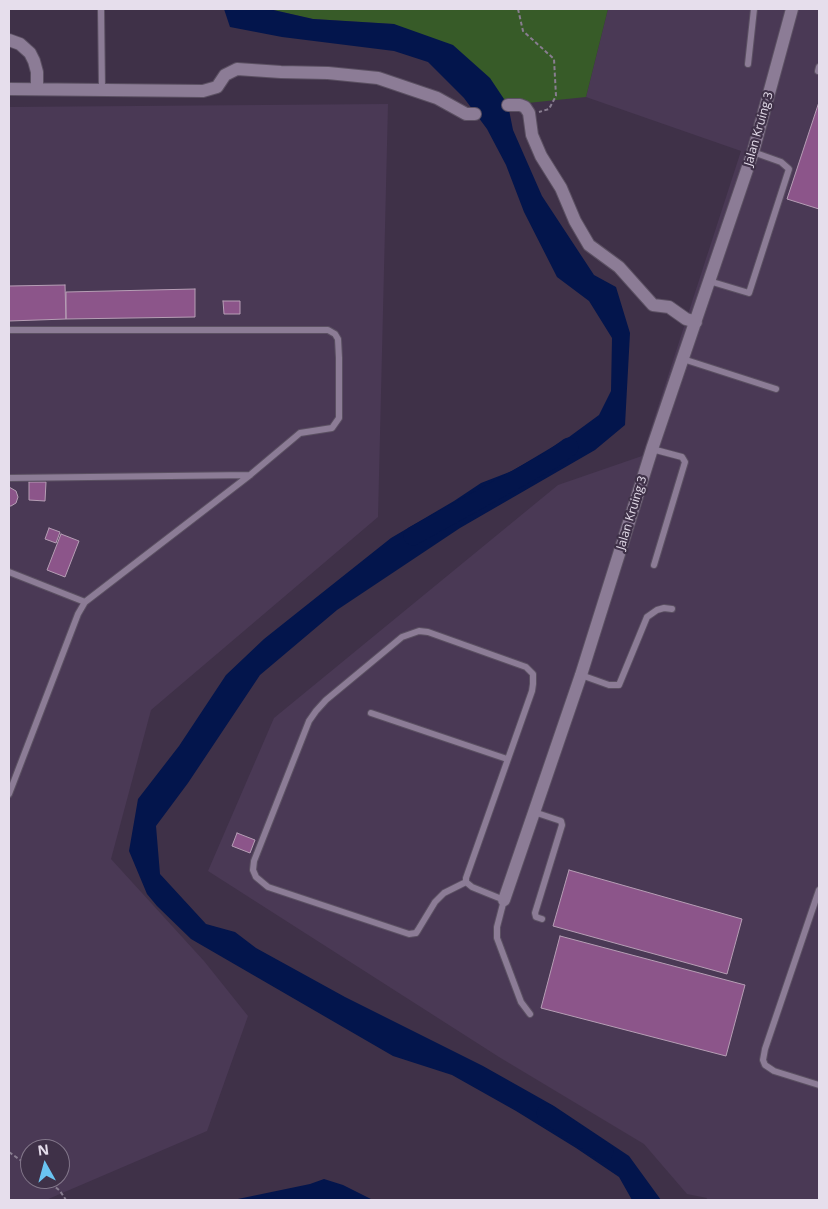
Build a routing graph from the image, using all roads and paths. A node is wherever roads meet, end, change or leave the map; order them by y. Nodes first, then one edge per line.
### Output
1 (101, 9) edge
2 (518, 9) edge
3 (754, 9) edge
4 (792, 9) edge
5 (9, 40) edge
6 (748, 64) dead end
7 (9, 89) edge
8 (37, 89) junction
9 (102, 89) junction
10 (508, 105) dead end
11 (529, 113) junction
12 (475, 114) dead end
13 (753, 152) junction
14 (709, 281) junction
15 (696, 322) junction
16 (9, 330) edge
17 (683, 360) junction
18 (776, 389) dead end
19 (652, 450) junction
20 (250, 476) junction
21 (9, 478) edge
22 (654, 564) dead end
23 (9, 572) edge
24 (85, 602) junction
25 (672, 609) dead end
26 (581, 675) junction
27 (371, 713) dead end
28 (507, 759) junction
29 (9, 794) edge
30 (534, 812) junction
31 (466, 882) junction
32 (819, 890) edge
33 (504, 900) junction
34 (542, 919) dead end
35 (530, 1014) dead end
36 (819, 1085) edge
37 (9, 1152) edge
38 (20, 1160) edge
39 (58, 1189) edge
40 (66, 1200) edge

1 - 9 lane
2 - 11 path
3 - 6 lane
4 - 13 street, Jalan Kruing 3
5 - 8 street
7 - 8 street
8 - 9 street
9 - 12 street
10 - 11 street
11 - 15 street
13 - 14 street, Jalan Kruing 3
13 - 14 lane
14 - 15 street, Jalan Kruing 3
15 - 17 street, Jalan Kruing 3
16 - 20 lane
17 - 18 lane
17 - 19 street, Jalan Kruing 3
19 - 22 lane
19 - 26 street, Jalan Kruing 3
20 - 21 lane
20 - 24 lane
23 - 24 lane
24 - 29 lane
25 - 26 lane
26 - 30 street, Jalan Kruing 3
27 - 28 lane
28 - 31 lane
28 - 31 lane
30 - 33 street, Jalan Kruing 3
30 - 34 lane
31 - 33 lane
32 - 36 lane
33 - 35 lane, Jalan Kruing 3
37 - 38 path
39 - 40 path

